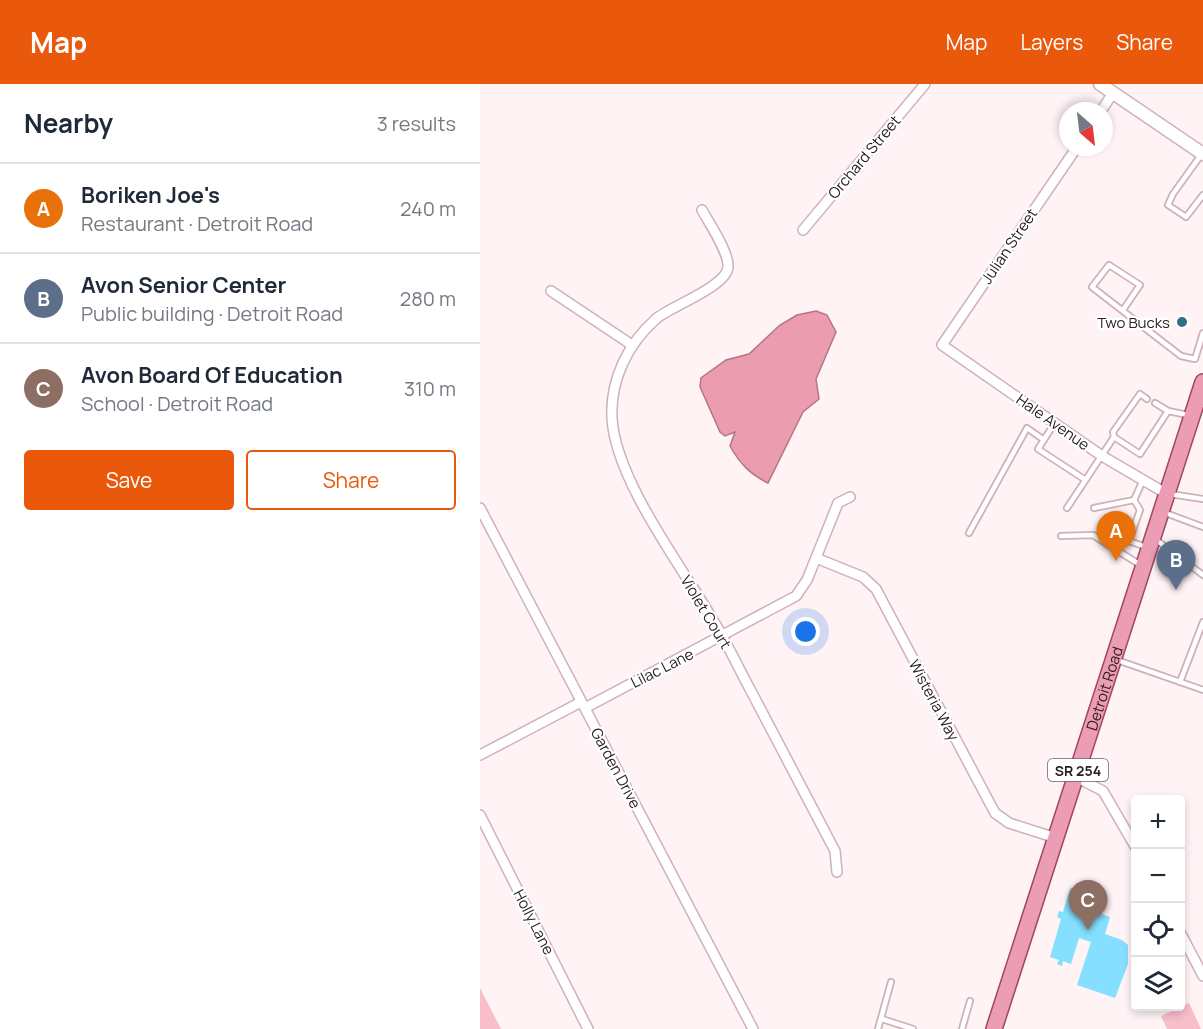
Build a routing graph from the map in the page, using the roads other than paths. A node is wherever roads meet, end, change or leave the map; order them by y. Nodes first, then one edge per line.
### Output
1 (925, 84) edge
2 (1100, 84) edge
3 (1113, 93) junction
4 (1107, 102) edge
5 (1203, 153) edge
6 (1071, 156) edge
7 (1203, 195) edge
8 (702, 210) dead end
9 (803, 230) dead end
10 (551, 291) dead end
11 (1123, 310) junction
12 (1203, 333) edge
13 (632, 345) junction
14 (942, 345) joint
15 (1195, 359) junction
16 (1203, 361) edge
17 (1203, 382) edge
18 (1147, 399) dead end
19 (1155, 403) dead end
20 (1167, 411) junction
21 (1192, 416) junction
22 (1055, 423) junction
23 (1113, 437) junction
24 (1044, 440) junction
25 (1102, 456) junction
26 (1084, 479) junction
27 (1143, 480) junction
28 (1167, 494) junction
29 (850, 497) dead end
30 (1203, 499) edge
31 (1134, 500) junction
32 (480, 508) edge
33 (1067, 508) dead end
34 (1094, 508) dead end
35 (1162, 512) junction
36 (1203, 527) edge
37 (969, 533) dead end
38 (1061, 536) dead end
39 (1152, 543) junction
40 (816, 558) junction
41 (1203, 564) edge
42 (1144, 568) junction
43 (1198, 571) junction
44 (1203, 575) edge
45 (1203, 622) edge
46 (722, 636) junction
47 (1114, 659) junction
48 (1180, 682) junction
49 (1203, 690) edge
50 (583, 705) junction
51 (480, 755) edge
52 (1076, 777) junction
53 (480, 815) edge
54 (1056, 838) junction
55 (1131, 839) edge
56 (837, 872) dead end
57 (1185, 942) edge
58 (1203, 976) edge
59 (891, 982) dead end
60 (970, 1001) dead end
61 (882, 1019) junction
62 (588, 1029) edge
63 (753, 1029) edge
64 (878, 1029) edge
65 (913, 1029) edge
66 (962, 1029) edge
67 (994, 1029) edge

1 - 9 street, Orchard Street
2 - 3 street
3 - 4 street
3 - 5 street
5 - 7 lane
6 - 14 street, Julian Street
8 - 13 street, Violet Court
10 - 13 street
11 - 11 lane
11 - 15 lane
12 - 15 lane
13 - 46 street, Violet Court
14 - 22 street, Hale Avenue
15 - 16 lane
17 - 21 main road, Detroit Road / SR 254
18 - 23 lane
19 - 20 lane
20 - 21 lane
20 - 23 lane
21 - 28 main road, Detroit Road / SR 254
22 - 24 lane
22 - 25 street, Hale Avenue
23 - 25 lane
24 - 26 lane
24 - 37 lane
25 - 26 lane
25 - 27 street, Hale Avenue
26 - 33 lane
27 - 28 street, Hale Avenue
27 - 31 lane
28 - 30 lane
28 - 35 main road, Detroit Road / SR 254
29 - 40 street, Lilac Lane
31 - 34 lane
31 - 39 lane
32 - 50 street, Garden Drive
35 - 36 lane
35 - 39 main road, Detroit Road / SR 254
38 - 42 lane
39 - 42 main road, Detroit Road / SR 254
39 - 43 lane
40 - 46 street, Lilac Lane
40 - 54 street, Wisteria Way
41 - 43 lane
42 - 47 main road, Detroit Road / SR 254
43 - 44 lane
45 - 48 lane
46 - 50 street, Lilac Lane
46 - 56 street, Violet Court
47 - 48 lane
47 - 52 main road, Detroit Road / SR 254
48 - 49 lane
50 - 51 street, Lilac Lane
50 - 63 street, Garden Drive
52 - 54 main road, Detroit Road / SR 254
52 - 55 street
53 - 62 street, Holly Lane
54 - 67 main road, Detroit Road / SR 254
57 - 58 street
59 - 61 lane
60 - 66 lane
61 - 64 lane
61 - 65 lane

